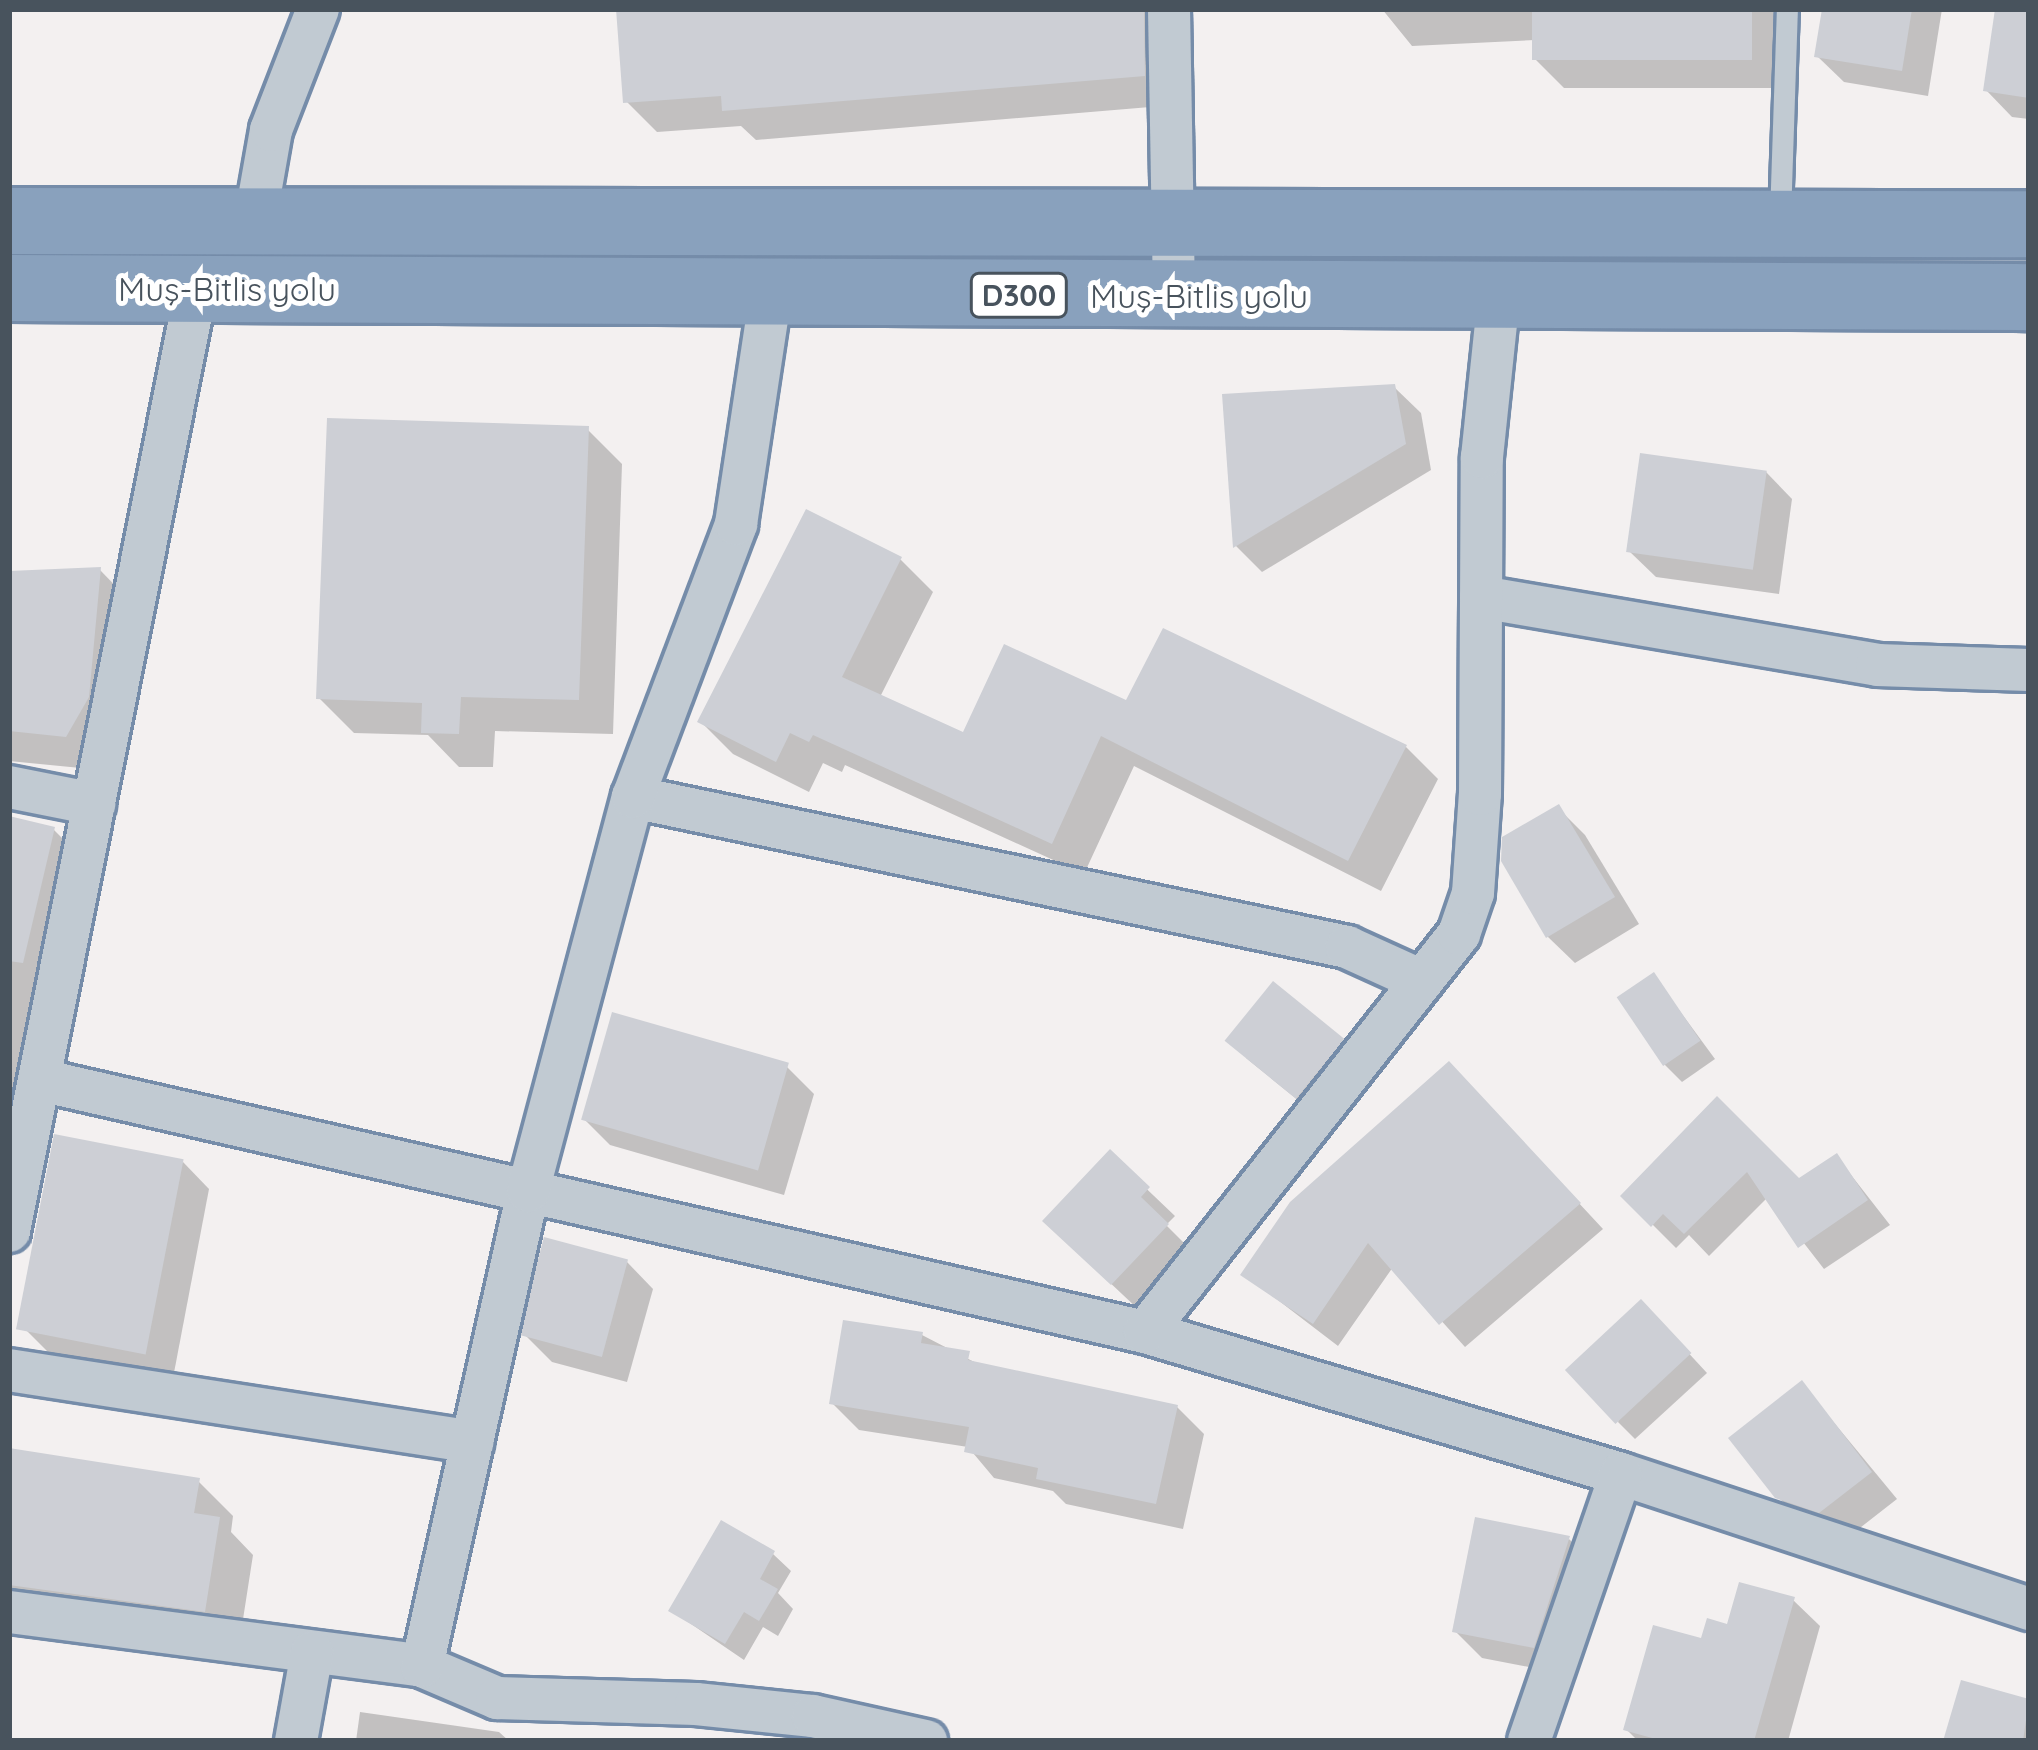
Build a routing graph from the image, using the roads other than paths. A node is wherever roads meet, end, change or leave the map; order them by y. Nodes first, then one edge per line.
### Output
1 (318, 9) edge
2 (1169, 9) edge
3 (1787, 9) edge
4 (9, 221) edge
5 (255, 221) junction
6 (1175, 223) junction
7 (1780, 223) junction
8 (1603, 224) junction
9 (2029, 224) edge
10 (9, 289) edge
11 (196, 289) junction
12 (771, 292) junction
13 (1174, 296) junction
14 (1499, 296) junction
15 (1604, 297) junction
16 (1785, 297) junction
17 (2029, 297) edge
18 (1481, 597) junction
19 (2029, 670) edge
20 (9, 787) edge
21 (633, 797) junction
22 (94, 804) junction
23 (1422, 981) junction
24 (40, 1080) junction
25 (527, 1191) junction
26 (9, 1231) edge
27 (1145, 1332) junction
28 (9, 1370) edge
29 (472, 1442) junction
30 (1621, 1474) junction
31 (2029, 1610) edge
32 (9, 1612) edge
33 (312, 1652) junction
34 (422, 1666) junction
35 (296, 1741) edge
36 (926, 1741) edge
37 (1529, 1741) edge

1 - 5 street
2 - 6 street
3 - 7 lane
4 - 5 highway, Muş-Bitlis yolu / D300
5 - 6 highway, Muş-Bitlis yolu / D300
6 - 8 highway, Muş-Bitlis yolu / D300
6 - 13 street
7 - 8 highway, Muş-Bitlis yolu / D300
7 - 9 highway, Muş-Bitlis yolu / D300
7 - 16 highway
8 - 15 highway
10 - 11 highway, Muş-Bitlis yolu / D300
11 - 12 highway, Muş-Bitlis yolu / D300
11 - 22 street
12 - 13 highway, Muş-Bitlis yolu / D300
12 - 21 street
13 - 14 highway, Muş-Bitlis yolu / D300
14 - 15 highway, Muş-Bitlis yolu / D300
14 - 18 street
15 - 16 highway, Muş-Bitlis yolu / D300
16 - 17 highway, Muş-Bitlis yolu / D300
18 - 19 street
18 - 23 street
20 - 22 street
21 - 23 street
21 - 25 street
22 - 24 street
23 - 27 street
24 - 25 street
24 - 26 street
25 - 27 street
25 - 29 street
27 - 30 street
28 - 29 street
29 - 34 street
30 - 31 street
30 - 37 street
32 - 33 street
33 - 34 street
33 - 35 street
34 - 36 street

